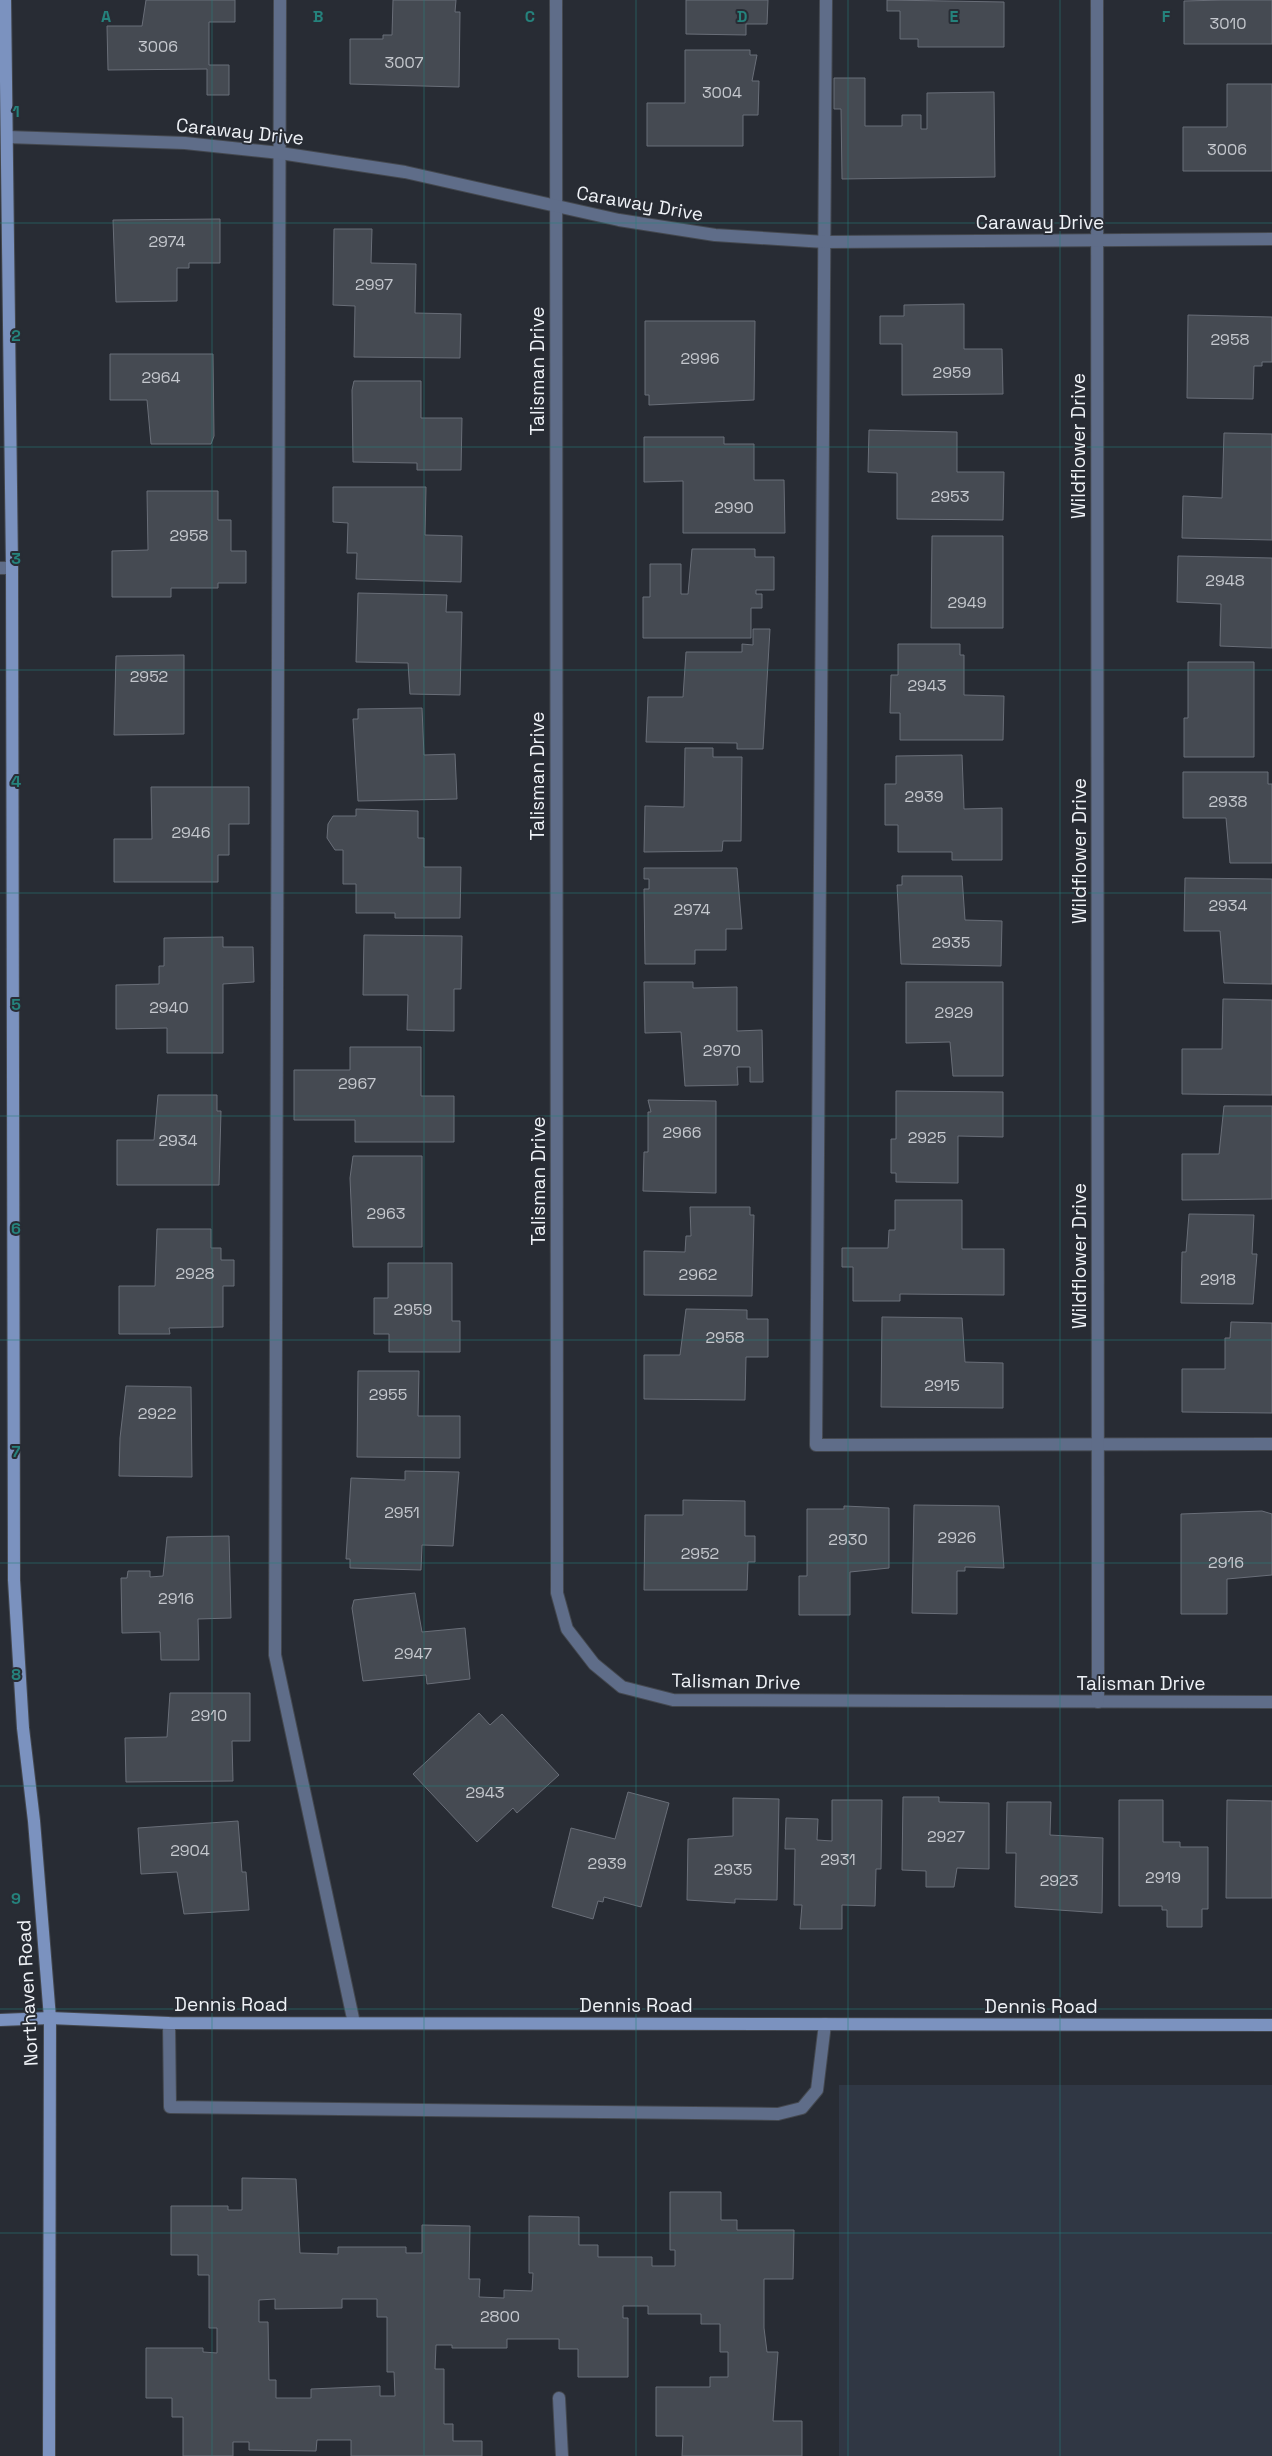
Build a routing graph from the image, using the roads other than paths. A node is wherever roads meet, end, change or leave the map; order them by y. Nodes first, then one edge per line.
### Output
1 (5, 0) edge
2 (280, 0) edge
3 (556, 0) edge
4 (826, 0) edge
5 (1097, 0) edge
6 (7, 137) junction
7 (280, 153) junction
8 (556, 206) junction
9 (1272, 239) edge
10 (1097, 241) junction
11 (825, 242) junction
12 (6, 568) edge
13 (1098, 1444) junction
14 (1272, 1444) edge
15 (1098, 1702) junction
16 (1272, 1702) edge
17 (50, 2018) junction
18 (0, 2020) edge
19 (169, 2023) junction
20 (354, 2023) junction
21 (825, 2024) junction
22 (1272, 2025) edge
23 (559, 2398) dead end
24 (49, 2456) edge
25 (562, 2456) edge

1 - 6 street, Northaven Road
2 - 7 street
3 - 8 street, Talisman Drive
4 - 11 street
5 - 10 street, Wildflower Drive
6 - 7 street, Caraway Drive
6 - 12 street, Northaven Road
7 - 8 street, Caraway Drive
7 - 20 street
8 - 11 street, Caraway Drive
8 - 15 street, Talisman Drive
9 - 10 street, Caraway Drive
10 - 11 street, Caraway Drive
10 - 13 street, Wildflower Drive
11 - 13 street
12 - 17 street, Northaven Road
13 - 14 street
13 - 15 street, Wildflower Drive
15 - 16 street, Talisman Drive
17 - 18 street, Dennis Road
17 - 19 street, Dennis Road
17 - 24 street, Northaven Road
19 - 20 street, Dennis Road
19 - 21 street
20 - 21 street, Dennis Road
21 - 22 street, Dennis Road
23 - 25 street

